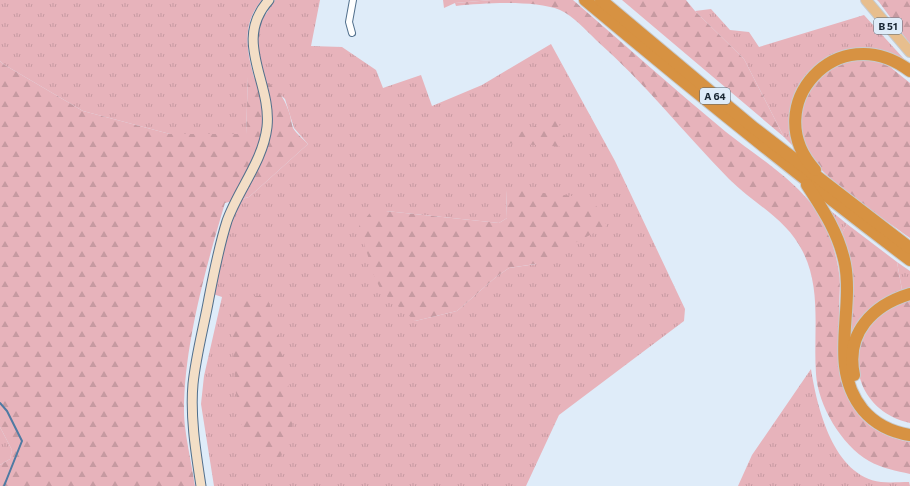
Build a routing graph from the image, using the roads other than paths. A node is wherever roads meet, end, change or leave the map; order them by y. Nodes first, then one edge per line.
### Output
1 (269, 0) edge
2 (353, 0) edge
3 (585, 0) edge
4 (601, 0) edge
5 (866, 0) edge
6 (352, 33) dead end
7 (910, 52) edge
8 (910, 71) edge
9 (802, 178) junction
10 (832, 189) junction
11 (910, 248) edge
12 (910, 260) edge
13 (910, 294) edge
14 (910, 429) edge
15 (910, 435) edge
16 (201, 486) edge

1 - 16 main road
2 - 6 street
3 - 9 highway, A 64
4 - 10 highway, A 64
5 - 7 main road, B 51
8 - 10 highway
9 - 12 highway, A 64
9 - 15 highway
10 - 11 highway, A 64
13 - 14 highway

